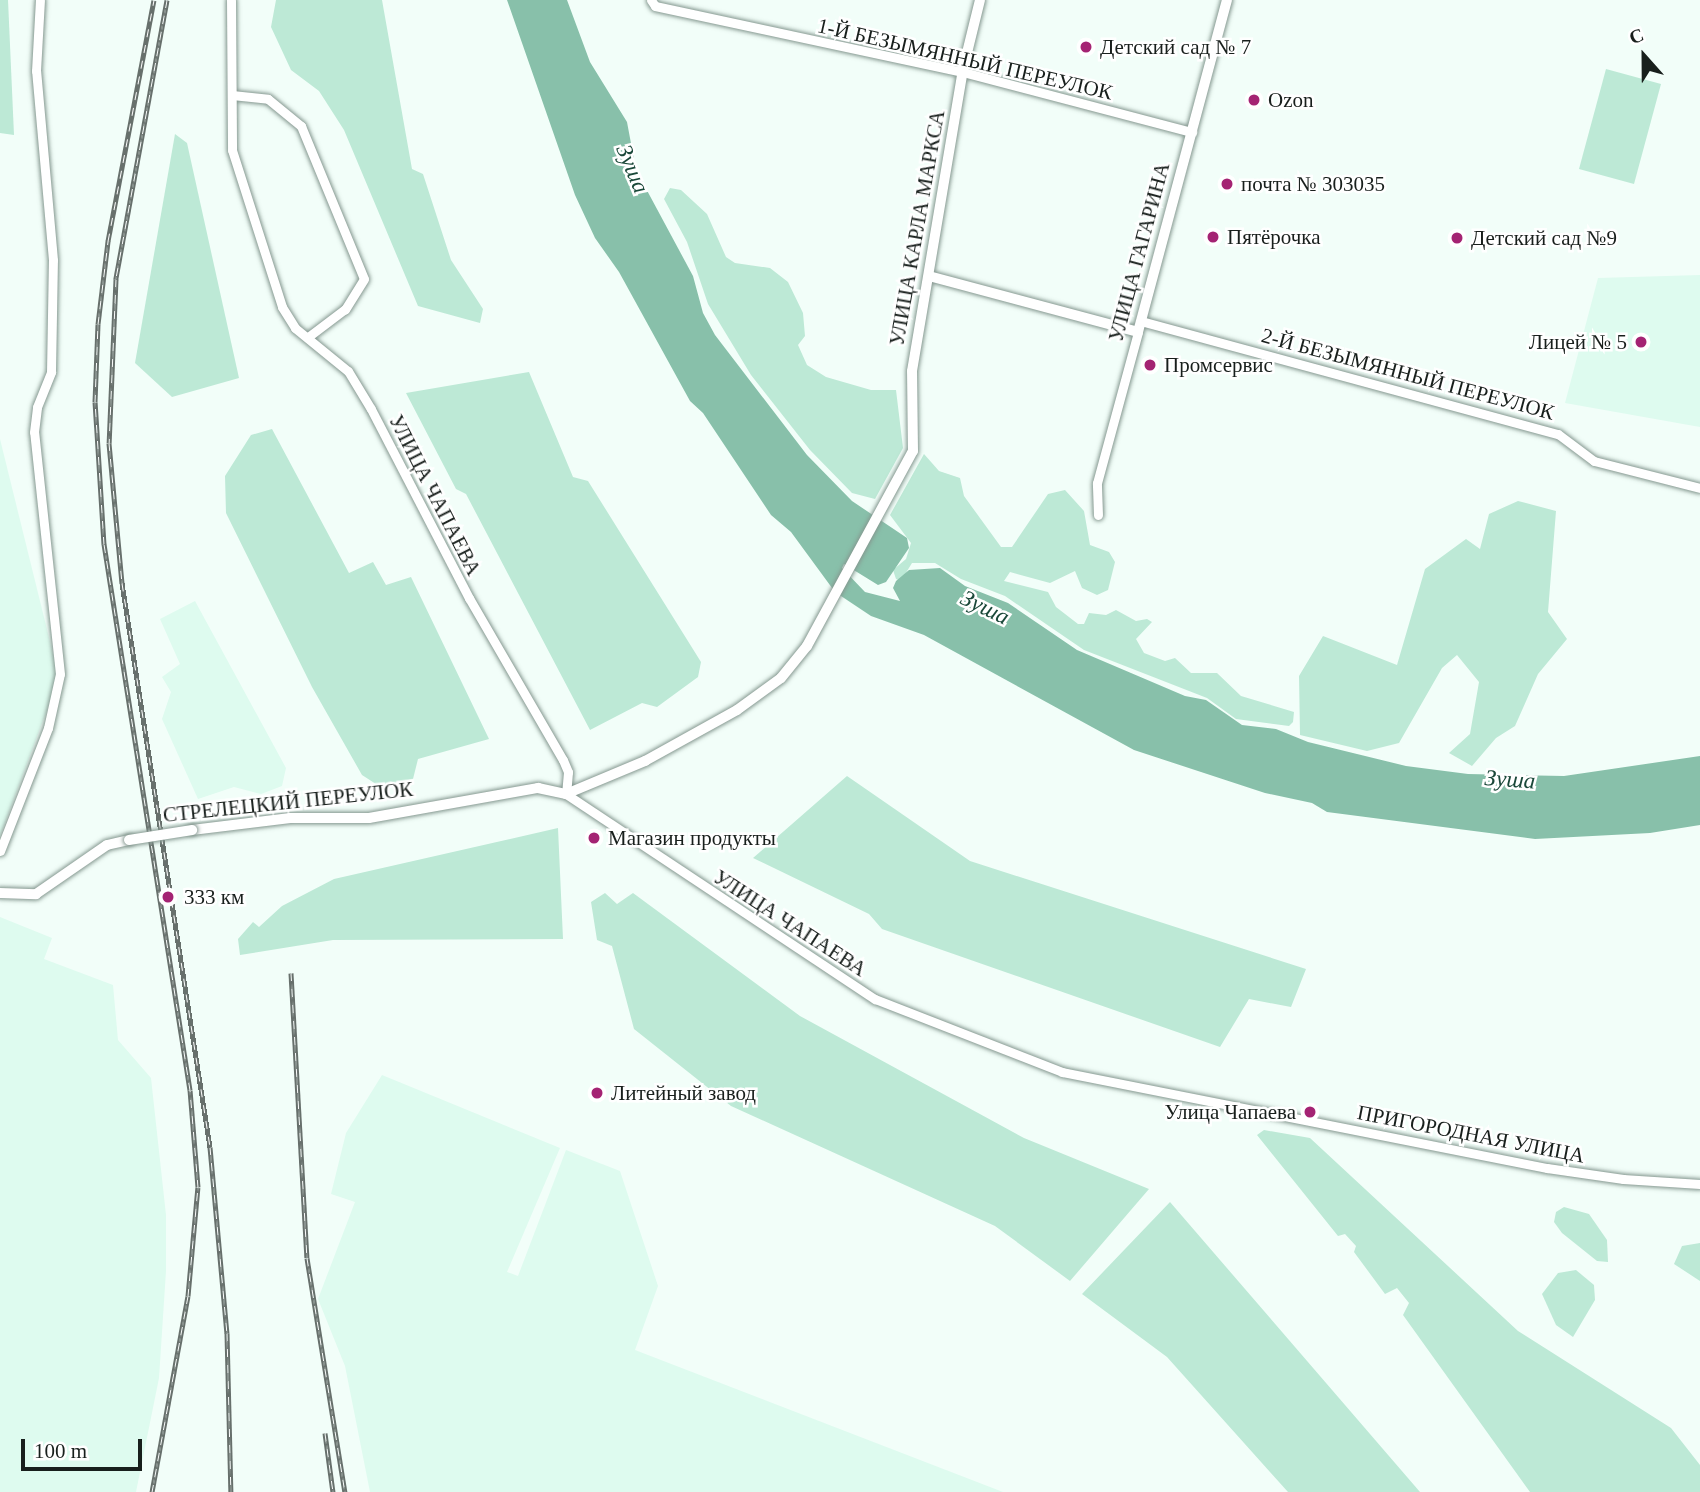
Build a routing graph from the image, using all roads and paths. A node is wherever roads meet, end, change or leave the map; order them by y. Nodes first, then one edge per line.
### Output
1 (40, 0) edge
2 (231, 0) edge
3 (651, 0) edge
4 (980, 0) edge
5 (1227, 0) edge
6 (963, 72) junction
7 (232, 95) junction
8 (1192, 132) junction
9 (929, 276) junction
10 (1139, 327) junction
11 (309, 338) junction
12 (1700, 488) edge
13 (1098, 516) dead end
14 (566, 794) junction
15 (0, 851) edge
16 (0, 893) edge
17 (1238, 1108) joint
18 (1700, 1184) edge

1 - 15 street
2 - 7 street, УЛИЦА ЧАПАЕВА
3 - 6 street, 1-Й БЕЗЫМЯННЫЙ ПЕРЕУЛОК
4 - 6 main road, УЛИЦА КАРЛА МАРКСА
5 - 8 main road, УЛИЦА ГАГАРИНА
6 - 8 street, 1-Й БЕЗЫМЯННЫЙ ПЕРЕУЛОК
6 - 9 main road, УЛИЦА КАРЛА МАРКСА
7 - 11 street, УЛИЦА ЧАПАЕВА
7 - 11 street
8 - 10 main road, УЛИЦА ГАГАРИНА
9 - 10 main road, 2-Й БЕЗЫМЯННЫЙ ПЕРЕУЛОК
9 - 14 main road, УЛИЦА КАРЛА МАРКСА
10 - 12 street, 2-Й БЕЗЫМЯННЫЙ ПЕРЕУЛОК
10 - 13 street, УЛИЦА ГАГАРИНА
11 - 14 street, УЛИЦА ЧАПАЕВА
14 - 16 main road, СТРЕЛЕЦКИЙ ПЕРЕУЛОК, bridge
14 - 17 street, УЛИЦА ЧАПАЕВА
17 - 18 street, ПРИГОРОДНАЯ УЛИЦА

